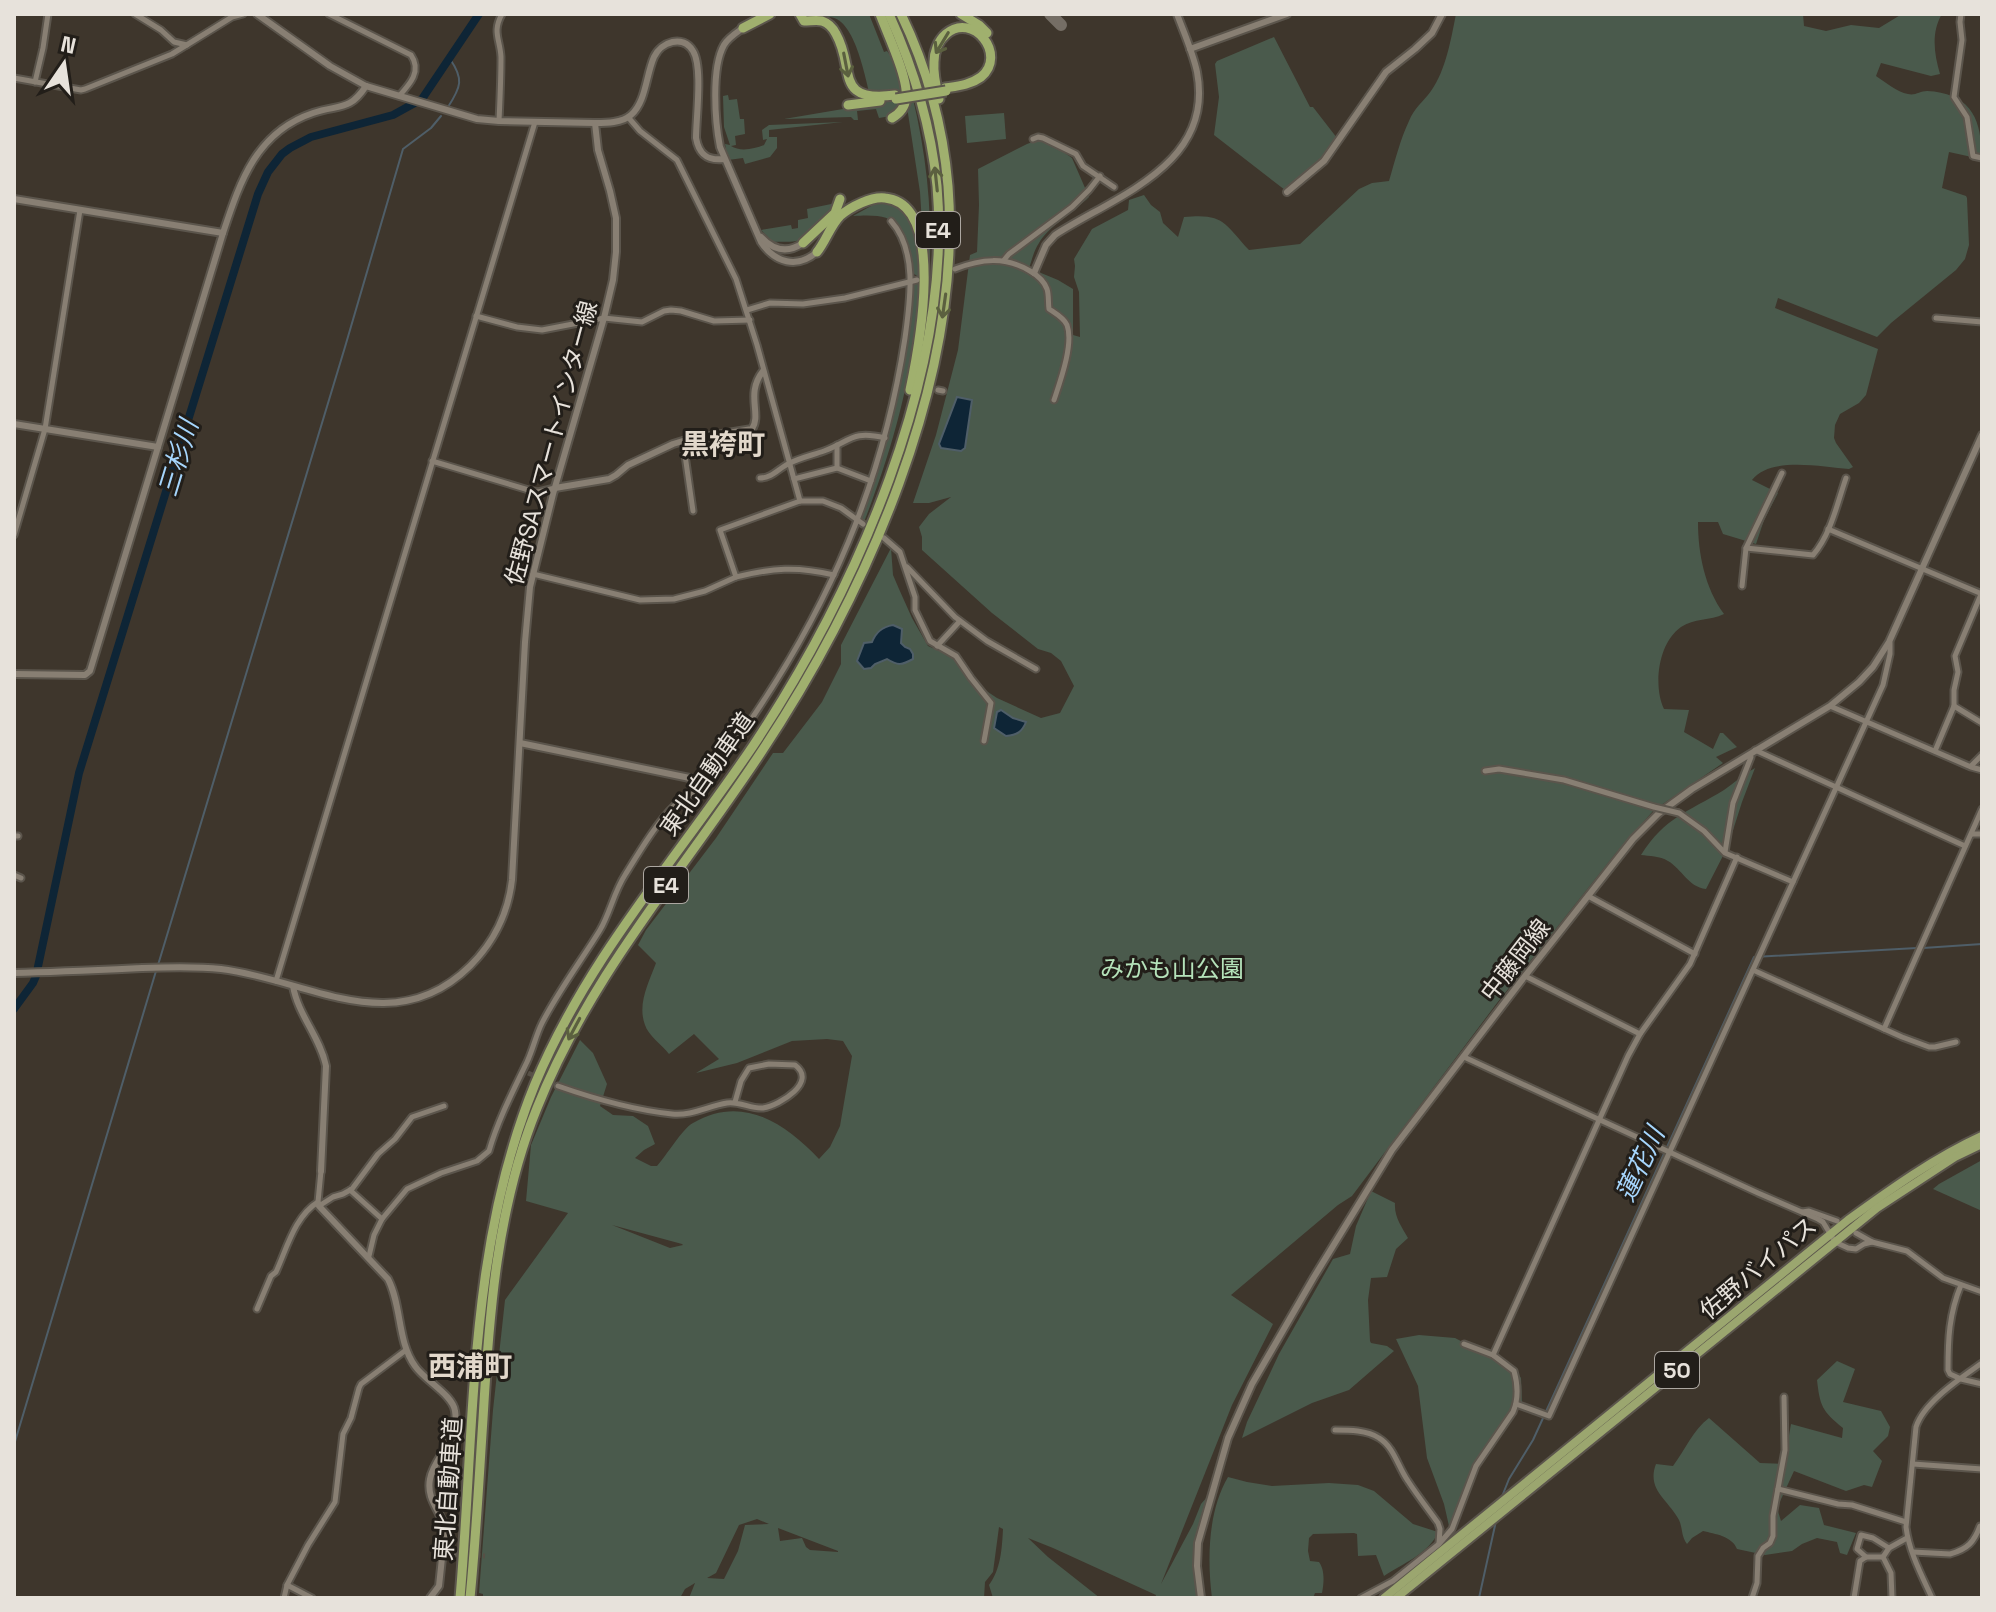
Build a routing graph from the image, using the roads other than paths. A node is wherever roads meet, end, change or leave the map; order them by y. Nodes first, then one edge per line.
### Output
1 (46, 14) edge
2 (135, 14) edge
3 (243, 14) edge
4 (257, 14) edge
5 (329, 14) edge
6 (502, 14) edge
7 (762, 14) edge
8 (770, 14) edge
9 (880, 14) edge
10 (889, 14) edge
11 (901, 14) edge
12 (961, 14) edge
13 (1177, 14) edge
14 (1287, 14) edge
15 (1442, 14) edge
16 (1961, 14) edge
17 (797, 17) edge
18 (743, 28) junction
19 (188, 45) junction
20 (1190, 49) junction
21 (14, 78) edge
22 (35, 82) junction
23 (366, 86) junction
24 (946, 90) junction
25 (399, 96) junction
26 (895, 97) junction
27 (848, 105) dead end
28 (628, 117) junction
29 (892, 118) dead end
30 (499, 121) junction
31 (535, 122) junction
32 (595, 123) junction
33 (1033, 139) dead end
34 (1982, 158) edge
35 (724, 159) junction
36 (1100, 176) junction
37 (1114, 187) dead end
38 (1287, 192) dead end
39 (14, 199) edge
40 (840, 199) dead end
41 (949, 201) junction
42 (80, 210) junction
43 (891, 221) dead end
44 (223, 233) junction
45 (758, 235) junction
46 (803, 243) joint
47 (817, 252) joint
48 (1004, 260) junction
49 (955, 269) dead end
50 (1034, 273) junction
51 (914, 281) junction
52 (747, 310) junction
53 (476, 316) junction
54 (604, 318) junction
55 (1936, 318) dead end
56 (750, 320) junction
57 (1982, 322) edge
58 (763, 371) junction
59 (899, 379) junction
60 (907, 381) dead end
61 (1054, 400) dead end
62 (14, 424) edge
63 (45, 429) junction
64 (1982, 435) edge
65 (885, 438) junction
66 (683, 441) junction
67 (837, 444) junction
68 (158, 447) junction
69 (898, 449) junction
70 (432, 461) junction
71 (789, 463) junction
72 (837, 468) junction
73 (1782, 473) dead end
74 (760, 478) dead end
75 (1846, 478) dead end
76 (794, 479) junction
77 (871, 481) junction
78 (555, 488) junction
79 (800, 501) junction
80 (693, 511) dead end
81 (857, 519) junction
82 (863, 524) dead end
83 (1828, 529) junction
84 (14, 535) edge
85 (884, 538) dead end
86 (1746, 548) junction
87 (906, 567) junction
88 (1922, 570) junction
89 (533, 574) junction
90 (834, 575) junction
91 (736, 577) junction
92 (1742, 586) dead end
93 (1982, 593) edge
94 (960, 621) junction
95 (1889, 642) junction
96 (937, 646) junction
97 (1036, 669) dead end
98 (14, 674) edge
99 (1830, 706) junction
100 (1954, 706) junction
101 (1866, 722) junction
102 (1982, 723) edge
103 (984, 741) dead end
104 (520, 743) junction
105 (1935, 751) junction
106 (1752, 752) junction
107 (1982, 755) edge
108 (1971, 767) junction
109 (1982, 770) edge
110 (1485, 771) dead end
111 (709, 782) junction
112 (1836, 787) junction
113 (1982, 809) edge
114 (1972, 834) junction
115 (1982, 834) edge
116 (1965, 846) junction
117 (1725, 853) junction
118 (1737, 857) junction
119 (1793, 882) junction
120 (1588, 896) junction
121 (1695, 954) junction
122 (1753, 970) junction
123 (15, 971) edge
124 (1525, 976) junction
125 (276, 981) junction
126 (293, 986) junction
127 (1884, 1029) junction
128 (1640, 1034) junction
129 (1956, 1042) dead end
130 (1464, 1057) junction
131 (558, 1086) tunnel mouth
132 (735, 1102) junction
133 (444, 1106) dead end
134 (1599, 1119) junction
135 (1982, 1136) edge
136 (1982, 1144) edge
137 (1668, 1150) junction
138 (321, 1171) joint
139 (350, 1190) junction
140 (319, 1204) junction
141 (1801, 1212) junction
142 (382, 1219) junction
143 (1837, 1221) dead end
144 (1856, 1233) dead end
145 (1833, 1238) junction
146 (1872, 1242) junction
147 (369, 1256) junction
148 (1961, 1285) junction
149 (1982, 1292) edge
150 (257, 1309) dead end
151 (1464, 1344) dead end
152 (406, 1350) junction
153 (1493, 1355) junction
154 (1982, 1363) edge
155 (1961, 1379) junction
156 (1982, 1384) edge
157 (1784, 1397) dead end
158 (1516, 1404) junction
159 (1335, 1430) dead end
160 (1913, 1464) junction
161 (1982, 1469) edge
162 (1778, 1489) junction
163 (1906, 1522) junction
164 (1982, 1526) edge
165 (1907, 1538) junction
166 (1439, 1544) junction
167 (1889, 1548) junction
168 (444, 1551) junction
169 (1913, 1552) junction
170 (453, 1554) tunnel mouth
171 (1866, 1557) junction
172 (1883, 1557) junction
173 (287, 1585) junction
174 (284, 1598) edge
175 (312, 1598) edge
176 (430, 1598) edge
177 (460, 1598) edge
178 (470, 1598) edge
179 (1201, 1598) edge
180 (1361, 1598) edge
181 (1384, 1598) edge
182 (1396, 1598) edge
183 (1752, 1598) edge
184 (1854, 1598) edge
185 (1892, 1598) edge
186 (1932, 1598) edge

1 - 22 street
2 - 19 street
3 - 19 street
4 - 23 main road
5 - 25 street
6 - 30 street
7 - 18 highway
8 - 18 highway
9 - 29 highway
69 -> 10 highway, 東北自動車道 / E4
11 - 41 highway, 東北自動車道 / E4
12 - 24 highway
13 - 20 main road
14 - 20 main road
15 - 38 main road
16 - 34 street
17 -> 26 highway
18 - 35 main road
19 - 22 street
20 - 50 main road
21 - 22 street
23 - 25 main road
23 - 44 main road
24 - 26 highway, bridge
24 -> 41 highway
25 - 30 main road
26 - 27 highway
28 - 32 main road
28 - 35 main road
28 - 52 street
30 - 31 main road
31 - 32 main road
31 - 53 street
32 - 54 main road, 佐野SAスマートインター線
33 - 36 street
35 - 45 main road
36 - 37 street
36 - 48 street
39 - 42 main road
40 - 46 highway
41 -> 178 highway, 東北自動車道 / E4
42 - 44 main road
42 - 63 street
43 - 51 street
44 - 68 main road
45 - 46 main road
45 - 47 main road
47 - 69 highway
48 - 49 street
48 - 50 street
50 - 61 street
51 - 52 street
51 - 59 street
52 - 56 street
53 - 54 street
53 - 70 street
54 - 56 street
54 - 78 main road, 佐野SAスマートインター線
55 - 57 street
56 - 58 street
58 - 66 main road
58 - 71 street
59 - 60 street
59 - 65 street
62 - 63 main road
63 - 68 main road
63 - 84 street
64 - 88 main road, 中藤岡線
65 - 67 street
65 - 77 street
66 - 78 main road
66 - 80 street
67 - 71 street
67 - 72 street
68 - 98 main road
69 - 177 highway, 東北自動車道 / E4
70 - 78 street
70 - 125 street
71 - 74 street
71 - 76 street
72 - 76 street
72 - 77 street
73 - 86 street
75 - 83 street
76 - 79 street
77 - 81 street
78 - 89 main road, 佐野SAスマートインター線
79 - 81 street
79 - 91 street
81 - 82 street
81 - 90 street
83 - 86 street
83 - 88 street
85 - 87 street
86 - 92 street
87 - 94 street
87 - 96 street
88 - 93 street
88 - 95 main road, 中藤岡線
89 - 91 street
89 - 104 main road, 佐野SAスマートインター線
90 - 91 street
90 - 111 street
93 - 100 street
94 - 96 street
94 - 97 street
95 - 99 main road, 中藤岡線
95 - 101 street
96 - 103 street
99 - 101 street
99 - 106 main road, 中藤岡線
100 - 102 street
100 - 105 street
101 - 105 street
101 - 112 street
104 - 111 main road
104 - 126 main road, 佐野SAスマートインター線
105 - 108 street
106 - 112 street
106 - 117 street
106 - 120 main road, 中藤岡線
107 - 108 street
108 - 109 street
110 - 117 street, bridge
111 - 142 street
112 - 116 street
112 - 119 street
113 - 114 street
114 - 115 street
114 - 116 street
116 - 127 street
117 - 118 street
118 - 119 street
118 - 121 street
119 - 122 street
120 - 121 street
120 - 124 main road, 中藤岡線
121 - 128 street
122 - 127 street
122 - 137 street
123 - 125 main road, 佐野SAスマートインター線
124 - 128 street
124 - 130 main road, 中藤岡線
125 - 126 main road, 佐野SAスマートインター線
126 - 138 main road
127 - 129 street
128 - 134 street
130 - 134 street
130 - 179 main road, 中藤岡線
131 - 132 street
132 - 132 street
133 - 139 street
134 - 137 street
134 - 153 street
135 - 145 highway, 佐野バイパス / 50
136 - 145 highway, 佐野バイパス / 50
137 - 141 street
137 - 158 street
138 - 140 street
139 - 140 street
139 - 142 street
140 - 147 main road
140 - 150 street
141 - 143 street
141 - 145 street
142 - 147 street
144 - 146 street
145 - 146 street
145 - 181 highway, 佐野バイパス / 50
145 - 182 highway, 佐野バイパス / 50
146 - 148 street
147 - 152 main road
148 - 149 street
148 - 155 street
151 - 153 street
152 - 168 main road
152 - 173 street
153 - 158 street
154 - 155 street
155 - 156 street
155 - 160 street
157 - 162 street
158 - 166 street
159 - 166 street
160 - 161 street
160 - 163 street
162 - 163 street
162 - 183 street
163 - 165 street
164 - 169 street
165 - 167 street
165 - 169 street
166 - 180 street
167 - 171 street
167 - 172 street
168 - 170 street
168 - 176 main road
169 - 186 street
171 - 172 street
171 - 184 street
172 - 185 street
173 - 174 street
173 - 175 street

